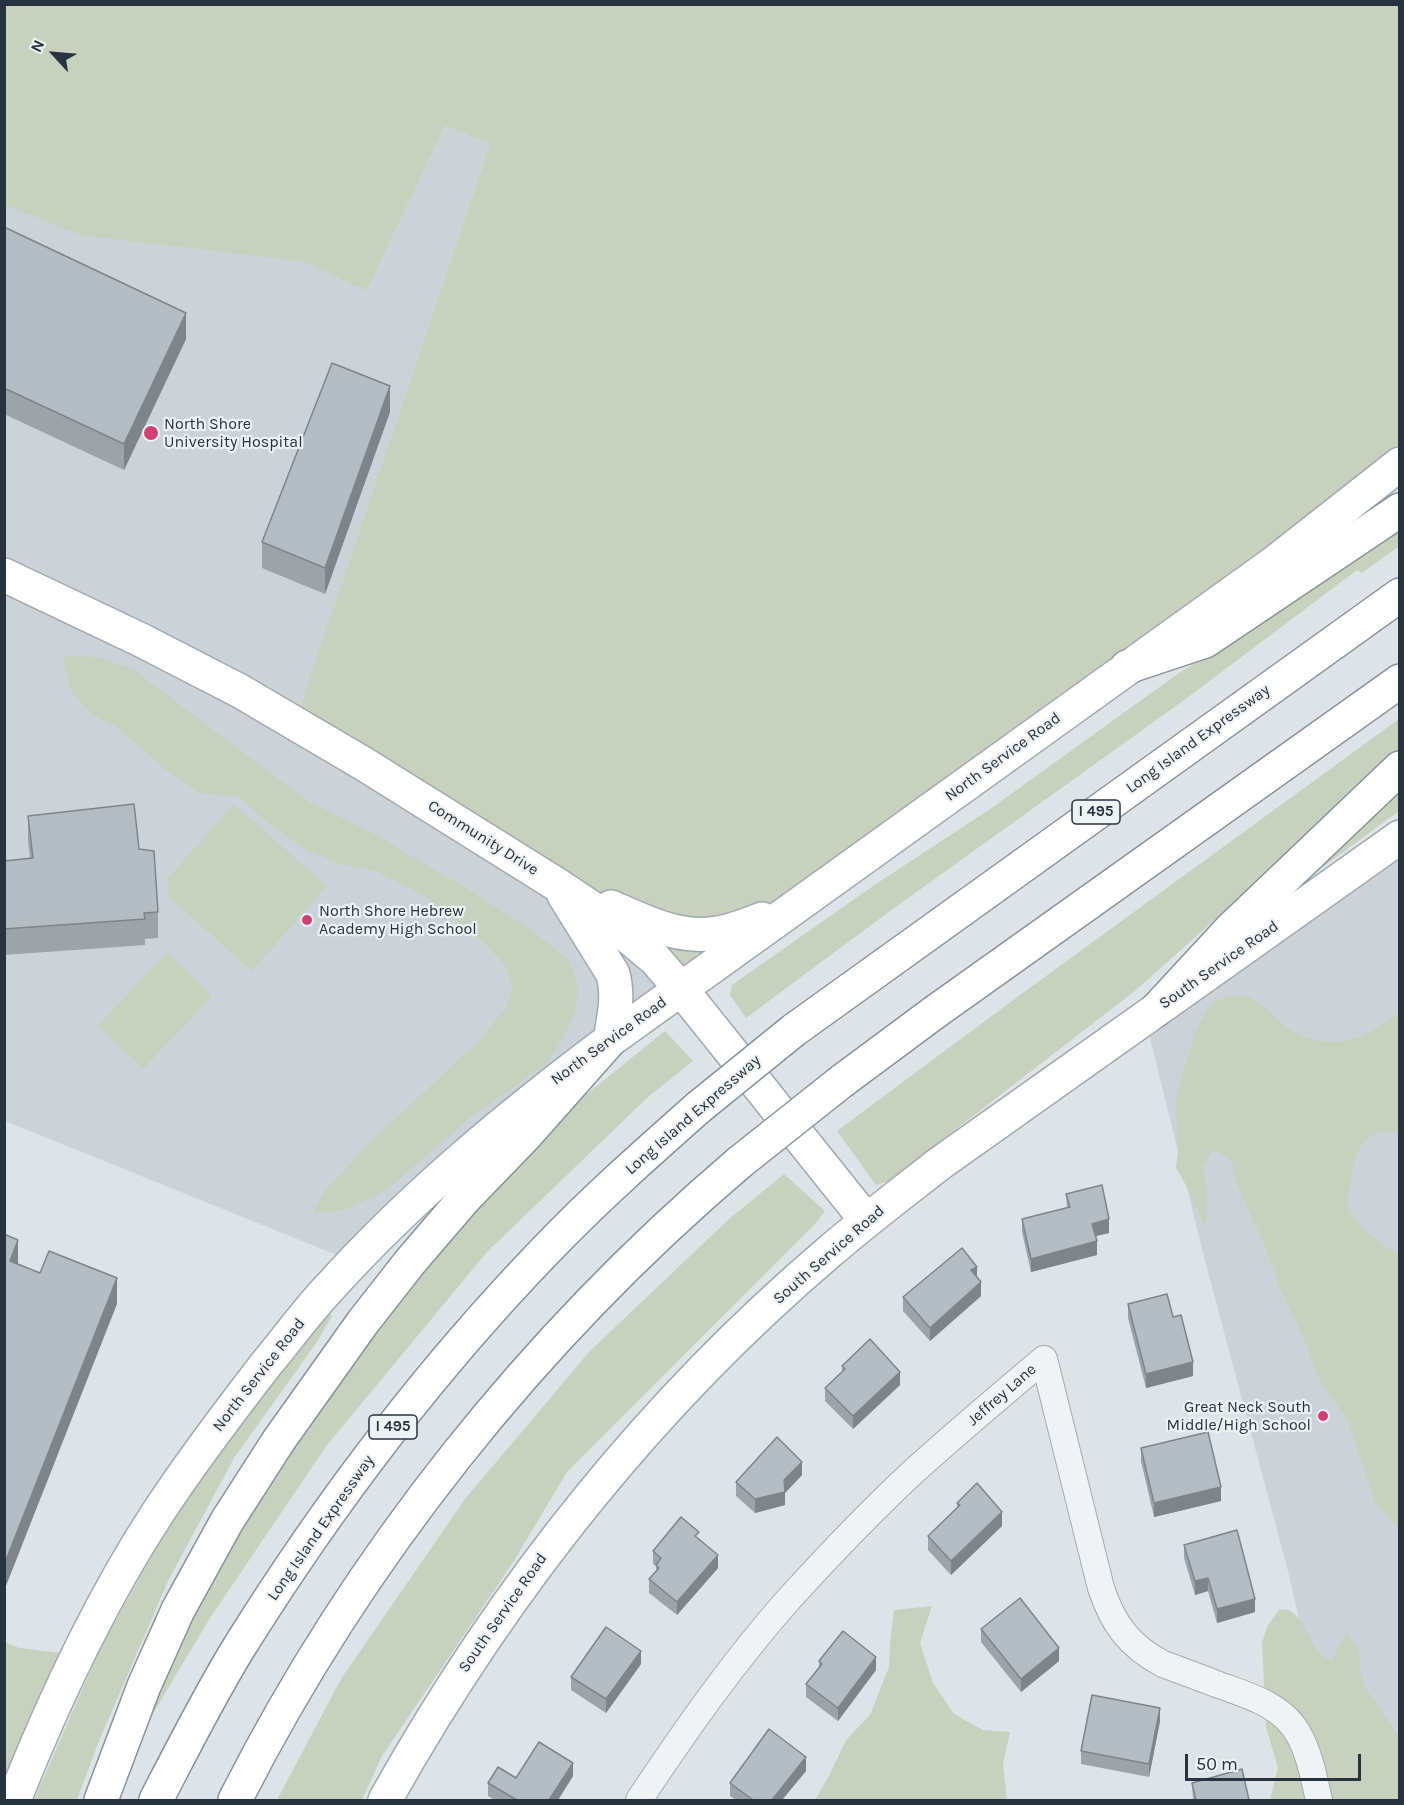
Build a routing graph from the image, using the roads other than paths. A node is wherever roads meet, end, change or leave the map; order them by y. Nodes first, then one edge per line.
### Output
1 (1400, 464) edge
2 (1400, 510) edge
3 (4, 575) edge
4 (1400, 596) edge
5 (1127, 667) junction
6 (1400, 681) edge
7 (1400, 768) edge
8 (1400, 837) edge
9 (556, 884) junction
10 (794, 907) junction
11 (681, 989) junction
12 (1156, 1010) junction
13 (610, 1040) junction
14 (866, 1221) junction
15 (14, 1800) edge
16 (101, 1800) edge
17 (156, 1800) edge
18 (235, 1800) edge
19 (385, 1800) edge
20 (639, 1800) edge
21 (1319, 1800) edge

1 - 5 main road, North Service Road
2 - 5 main road
3 - 9 main road, Community Drive
4 - 17 main road, Long Island Expressway / I 495, bridge
5 - 10 main road, North Service Road
6 - 18 main road, bridge
7 - 12 main road
8 - 12 main road, South Service Road
9 - 10 main road
9 - 11 main road, Community Drive
9 - 13 main road
10 - 11 main road, North Service Road
11 - 13 main road, North Service Road
11 - 14 main road, Community Drive
12 - 14 main road, South Service Road
13 - 15 main road, North Service Road
13 - 16 main road
14 - 19 main road, South Service Road
20 - 21 street, Jeffrey Lane

